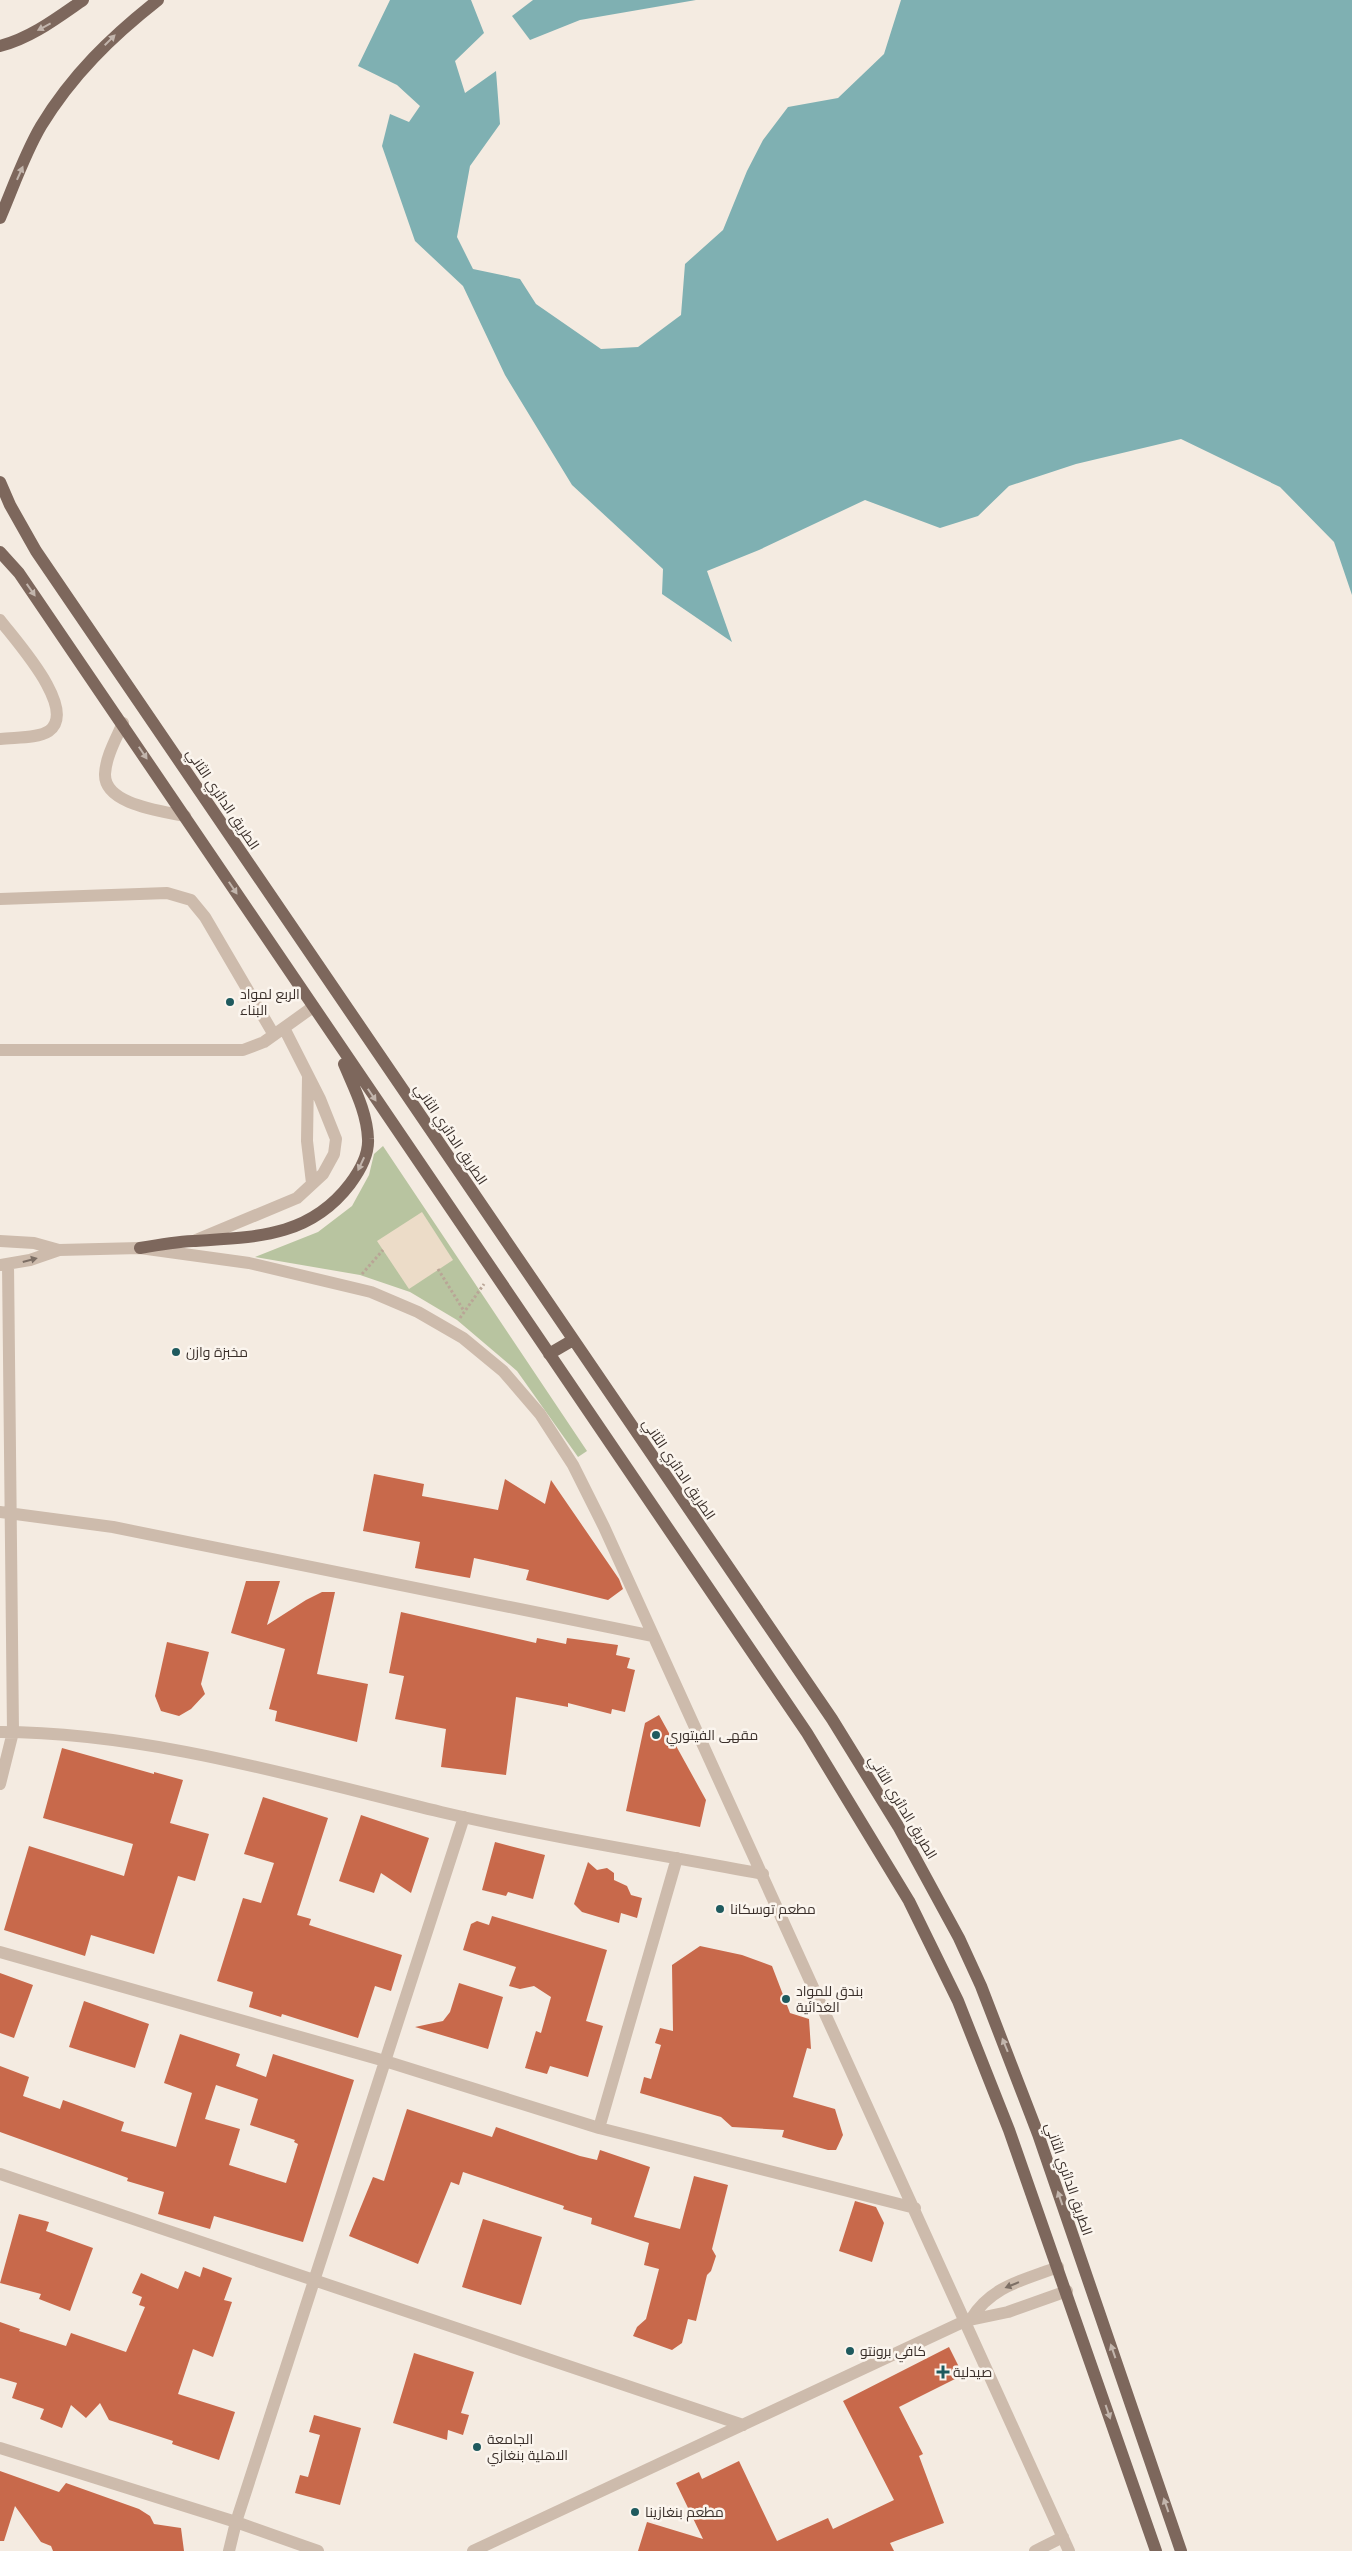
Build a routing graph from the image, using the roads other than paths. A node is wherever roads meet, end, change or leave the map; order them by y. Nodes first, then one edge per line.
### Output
1 (83, 0) edge
2 (158, 0) edge
3 (0, 46) edge
4 (0, 218) edge
5 (0, 482) edge
6 (0, 552) edge
7 (0, 620) edge
8 (123, 723) junction
9 (0, 739) edge
10 (185, 816) junction
11 (0, 899) edge
12 (313, 1007) junction
13 (279, 1032) junction
14 (332, 1036) junction
15 (0, 1050) edge
16 (308, 1076) junction
17 (312, 1183) junction
18 (0, 1241) edge
19 (191, 1241) junction
20 (140, 1248) junction
21 (59, 1250) junction
22 (4, 1265) edge
23 (573, 1340) junction
24 (549, 1354) junction
25 (5, 1512) edge
26 (653, 1636) junction
27 (0, 1732) edge
28 (13, 1732) junction
29 (0, 1784) edge
30 (464, 1817) junction
31 (677, 1858) junction
32 (763, 1874) junction
33 (0, 1952) edge
34 (385, 2061) junction
35 (599, 2128) junction
36 (0, 2174) edge
37 (915, 2208) junction
38 (1058, 2267) junction
39 (315, 2280) junction
40 (1067, 2291) junction
41 (968, 2320) junction
42 (743, 2425) junction
43 (0, 2448) edge
44 (236, 2522) junction
45 (1063, 2537) junction
46 (229, 2551) edge
47 (318, 2551) edge
48 (474, 2551) edge
49 (1036, 2551) edge
50 (1069, 2551) edge
51 (1156, 2551) edge
52 (1182, 2551) edge

1 -> 3 main road
4 -> 2 main road
5 - 23 main road, الطريق الدائري الثاني
6 -> 8 main road
7 - 9 street
8 -> 10 main road
8 - 10 street
10 -> 12 main road
11 - 13 street
12 - 13 street
12 - 14 main road
13 - 15 street
13 - 16 street
14 -> 19 main road
14 -> 24 main road
16 - 17 street
16 - 17 street
17 - 19 street
18 - 21 street
19 - 20 main road
20 - 21 street
20 - 26 street
22 -> 21 street
22 - 25 street
23 - 24 main road
52 -> 23 main road, الطريق الدائري الثاني
24 - 38 main road
25 - 26 street
25 - 28 street
26 - 32 street
27 - 28 street
28 - 29 street
28 - 30 street
30 - 31 street
30 - 34 street
31 - 32 street
31 - 35 street
32 - 37 street
33 - 34 street
34 - 35 street
34 - 39 street
35 - 37 street
36 - 39 street
37 - 41 street
38 - 40 main road
38 -> 41 street
39 - 42 street
39 - 44 street
40 - 41 street
40 -> 51 main road
41 - 42 street
41 - 45 street
42 - 48 street
43 - 44 street
44 - 46 street
44 - 47 street
45 - 49 street
45 - 50 street

